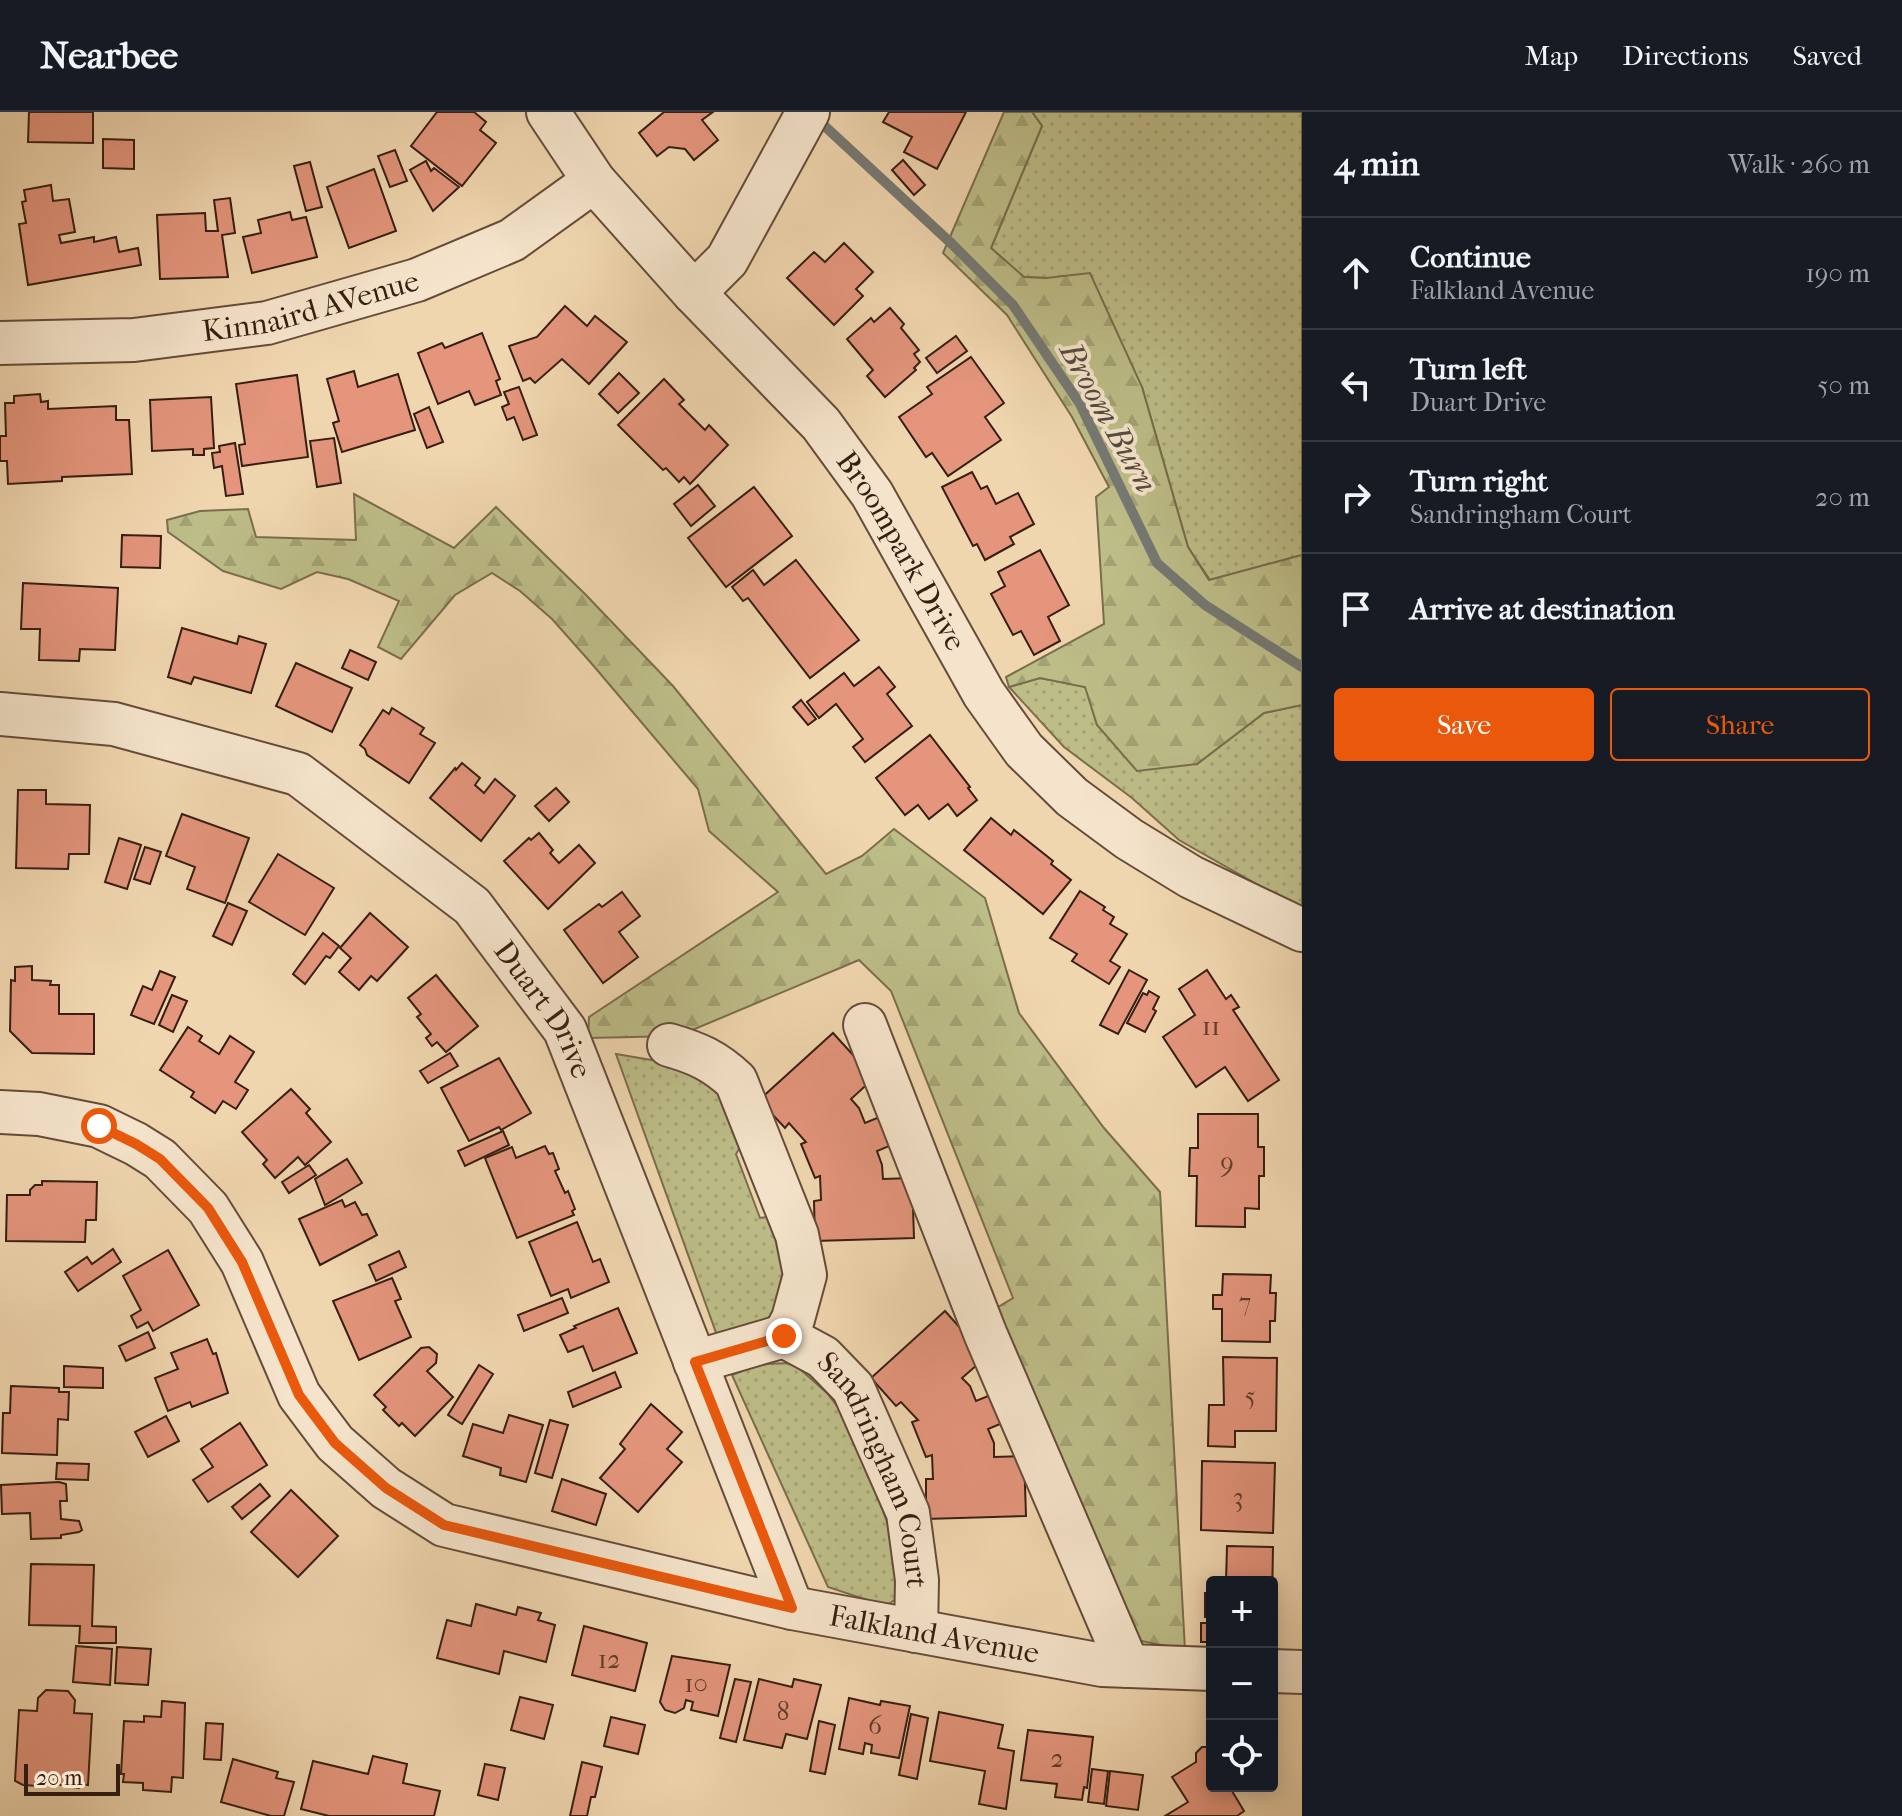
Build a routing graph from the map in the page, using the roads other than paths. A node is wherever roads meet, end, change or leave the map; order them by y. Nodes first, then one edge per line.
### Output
1 (548, 112) edge
2 (808, 112) edge
3 (594, 181) junction
4 (694, 293) junction
5 (0, 343) edge
6 (0, 714) edge
7 (1302, 930) edge
8 (865, 1025) dead end
9 (669, 1045) dead end
10 (0, 1112) edge
11 (784, 1336) junction
12 (695, 1362) junction
13 (792, 1608) junction
14 (916, 1631) junction
15 (1128, 1666) junction
16 (1206, 1669) edge
17 (1278, 1671) edge
18 (1302, 1672) edge

1 - 3 street, Broompark Drive
2 - 4 street
3 - 4 street, Broompark Drive
3 - 5 street, Kinnaird AVenue
4 - 7 street, Broompark Drive
6 - 12 street, Duart Drive
8 - 15 street
9 - 11 street, Sandringham Court
10 - 13 street, Falkland Avenue
11 - 12 street, Sandringham Court
11 - 14 street, Sandringham Court
12 - 13 street, Duart Drive
13 - 14 street, Falkland Avenue
14 - 15 street, Falkland Avenue
15 - 16 street, Falkland Avenue
17 - 18 street

